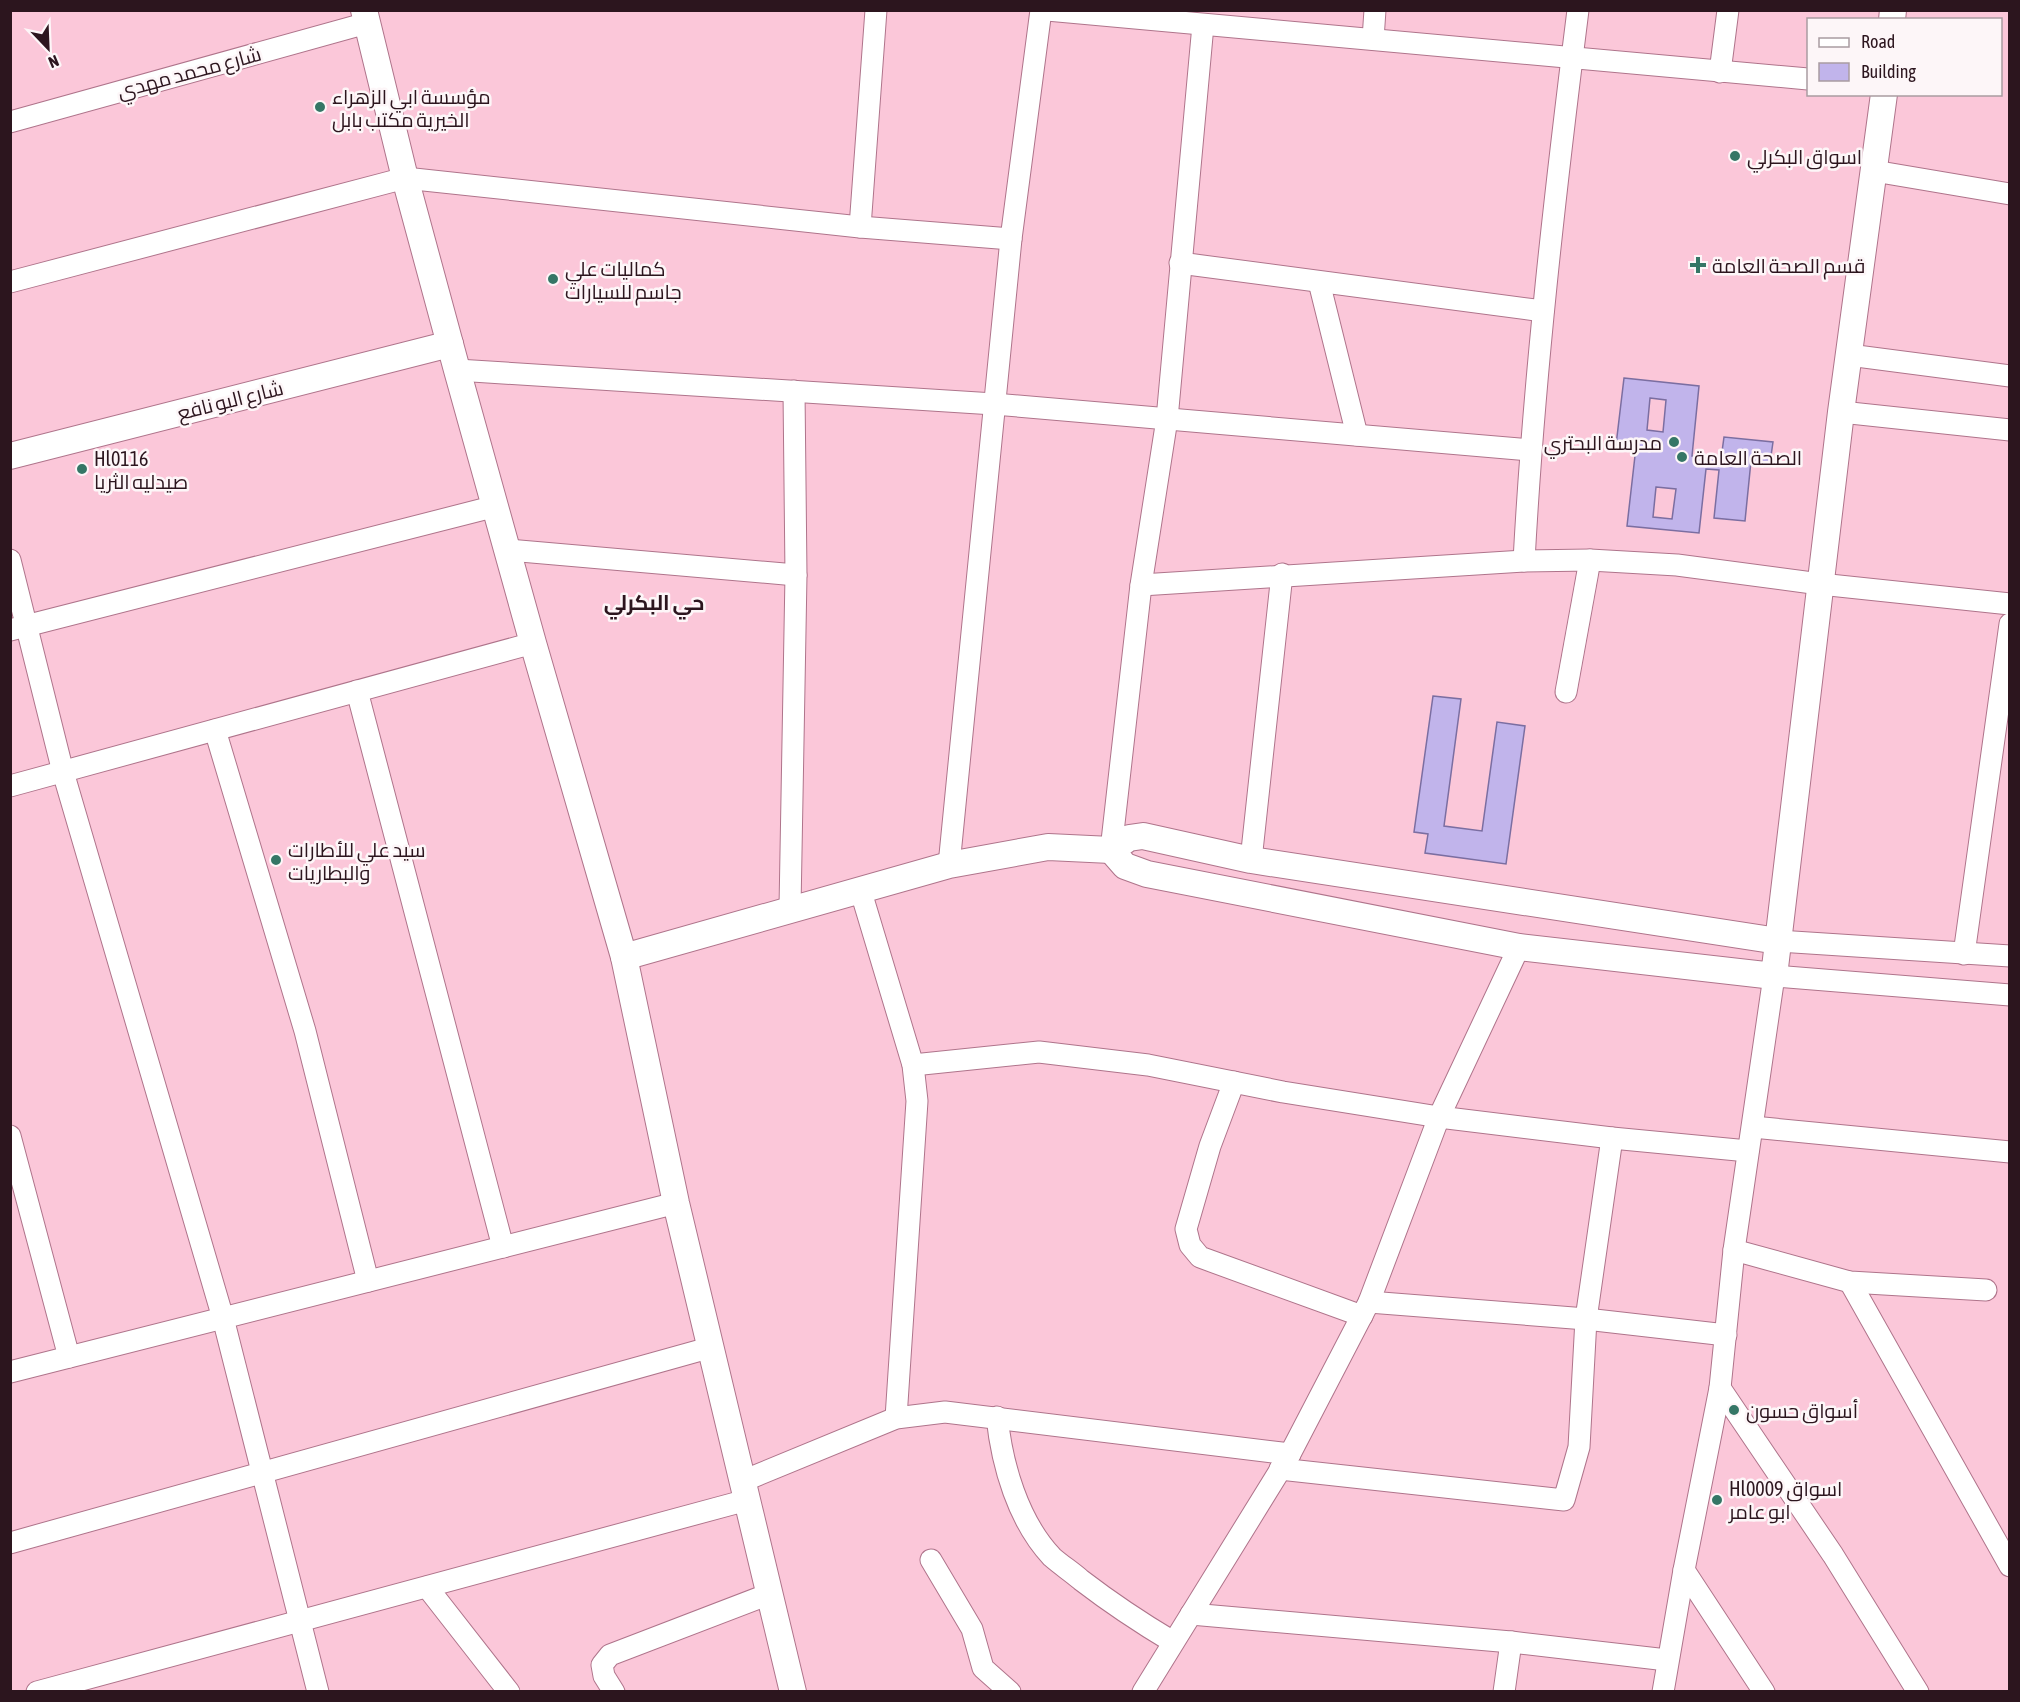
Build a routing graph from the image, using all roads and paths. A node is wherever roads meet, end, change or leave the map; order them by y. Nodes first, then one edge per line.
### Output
1 (876, 10) edge
2 (1041, 10) edge
3 (1047, 10) edge
4 (1375, 10) edge
5 (1578, 10) edge
6 (1728, 10) edge
7 (366, 17) edge
8 (1203, 25) junction
9 (1372, 39) junction
10 (1572, 57) junction
11 (1720, 72) junction
12 (1807, 79) edge
13 (1884, 96) edge
14 (10, 122) edge
15 (1874, 171) junction
16 (405, 178) junction
17 (2010, 194) edge
18 (860, 227) junction
19 (1011, 239) junction
20 (1180, 263) junction
21 (10, 282) edge
22 (1319, 282) junction
23 (1543, 311) junction
24 (450, 344) junction
25 (1849, 355) junction
26 (457, 370) junction
27 (2010, 376) edge
28 (794, 391) junction
29 (994, 404) junction
30 (1841, 412) junction
31 (1167, 420) junction
32 (2010, 430) edge
33 (1357, 435) junction
34 (1530, 450) junction
35 (10, 456) edge
36 (496, 506) junction
37 (508, 550) junction
38 (10, 560) edge
39 (1590, 560) junction
40 (1524, 561) junction
41 (1282, 574) junction
42 (796, 575) junction
43 (1820, 584) junction
44 (1141, 585) junction
45 (2010, 604) edge
46 (2010, 624) edge
47 (19, 628) edge
48 (533, 644) junction
49 (357, 691) junction
50 (1566, 692) dead end
51 (215, 730) junction
52 (63, 772) junction
53 (10, 786) edge
54 (1111, 850) junction
55 (1251, 860) junction
56 (949, 865) junction
57 (861, 892) junction
58 (790, 908) junction
59 (1778, 941) junction
60 (1519, 948) junction
61 (1964, 954) junction
62 (2010, 956) edge
63 (624, 957) junction
64 (1774, 975) junction
65 (2010, 995) edge
66 (913, 1065) junction
67 (1234, 1082) junction
68 (1439, 1117) junction
69 (1753, 1127) junction
70 (10, 1136) edge
71 (1612, 1138) junction
72 (1748, 1151) junction
73 (2010, 1152) edge
74 (676, 1203) junction
75 (503, 1247) junction
76 (1734, 1250) junction
77 (368, 1281) junction
78 (1850, 1282) junction
79 (1986, 1290) dead end
80 (1365, 1309) junction
81 (223, 1318) junction
82 (1586, 1319) junction
83 (1726, 1335) junction
84 (712, 1347) junction
85 (69, 1357) junction
86 (10, 1372) edge
87 (1720, 1388) junction
88 (997, 1417) junction
89 (896, 1418) junction
90 (1285, 1462) junction
91 (264, 1472) junction
92 (745, 1490) junction
93 (10, 1543) edge
94 (931, 1560) dead end
95 (2010, 1566) edge
96 (1684, 1570) junction
97 (427, 1587) junction
98 (769, 1594) junction
99 (1191, 1614) junction
100 (301, 1621) junction
101 (1173, 1642) junction
102 (1511, 1642) junction
103 (1667, 1660) junction
104 (37, 1692) edge
105 (318, 1692) edge
106 (509, 1692) edge
107 (614, 1692) edge
108 (793, 1692) edge
109 (1010, 1692) edge
110 (1143, 1692) edge
111 (1504, 1692) edge
112 (1663, 1692) edge
113 (1764, 1692) edge
114 (1918, 1692) edge

1 - 18 street
2 - 19 street
3 - 8 street
4 - 9 street
5 - 10 street
6 - 11 street
7 - 14 street, شارع محمد مهدي
7 - 16 street
8 - 9 street
8 - 20 street
9 - 10 street
10 - 11 street
10 - 23 street
11 - 12 street
13 - 15 street
15 - 17 street
15 - 25 street
16 - 18 street
16 - 21 street
16 - 24 street
18 - 19 street
19 - 29 street
20 - 22 street
20 - 31 street
22 - 23 street
22 - 33 street
23 - 34 street
24 - 26 street
24 - 35 street, شارع البو نافع
25 - 27 street
25 - 30 street
26 - 28 street
26 - 36 street
28 - 29 street
28 - 42 street
29 - 31 street
29 - 56 street
30 - 32 street
30 - 43 street
31 - 33 street
31 - 44 street
33 - 34 street
34 - 40 street
36 - 37 street
36 - 47 street
37 - 42 street
37 - 48 street
38 - 47 street
39 - 40 street
39 - 43 street
39 - 50 street
40 - 41 street
41 - 44 street
41 - 55 street
42 - 58 street
43 - 45 street
43 - 59 street
44 - 54 street
46 - 61 street
47 - 52 street
48 - 49 street
48 - 63 street
49 - 51 street
49 - 75 street
51 - 52 street
51 - 77 street
52 - 53 street
52 - 81 street
54 - 55 street
54 - 56 street
54 - 60 street
55 - 59 street
56 - 57 street
57 - 58 street
57 - 66 street
58 - 63 street
59 - 61 street
59 - 64 street
60 - 64 street
60 - 68 street
61 - 62 street
63 - 74 street
64 - 65 street
64 - 69 street
66 - 67 street
66 - 89 street
67 - 68 street
67 - 80 street
68 - 71 street
68 - 80 street
69 - 72 street
69 - 73 street
70 - 85 street
71 - 72 street
71 - 82 street
72 - 76 street
74 - 75 street
74 - 84 street
75 - 77 street
76 - 78 street
76 - 83 street
77 - 81 street
78 - 79 street
78 - 95 street
80 - 82 street
80 - 90 street
81 - 85 street
81 - 91 street
82 - 83 street
82 - 90 street
83 - 87 street
84 - 91 street
84 - 92 street
85 - 86 street
87 - 96 street
87 - 114 street
88 - 89 street
88 - 90 street
88 - 101 street
89 - 92 street
90 - 99 street
91 - 93 street
91 - 100 street
92 - 97 street
92 - 98 street
94 - 109 street
96 - 103 street
96 - 113 street
97 - 100 street
97 - 106 street
98 - 107 street
98 - 108 street
99 - 101 street
99 - 102 street
100 - 104 street
100 - 105 street
101 - 110 street
102 - 103 street
102 - 111 street
103 - 112 street

